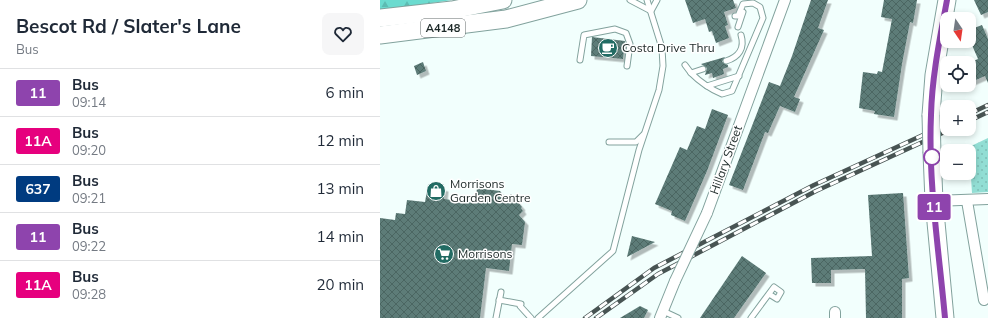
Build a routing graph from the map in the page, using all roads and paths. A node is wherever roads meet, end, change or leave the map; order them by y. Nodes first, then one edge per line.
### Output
1 (499, 0) edge
2 (578, 0) edge
3 (630, 0) edge
4 (647, 0) edge
5 (658, 0) edge
6 (785, 0) edge
7 (947, 0) edge
8 (747, 1) edge
9 (651, 11) junction
10 (735, 16) dead end
11 (380, 18) edge
12 (738, 27) dead end
13 (380, 35) edge
14 (741, 35) dead end
15 (580, 60) dead end
16 (726, 61) dead end
17 (627, 66) dead end
18 (685, 66) dead end
19 (703, 69) dead end
20 (691, 73) junction
21 (739, 76) junction
22 (707, 86) junction
23 (645, 132) junction
24 (609, 142) dead end
25 (988, 199) edge
26 (934, 201) junction
27 (967, 201) junction
28 (984, 288) edge
29 (501, 292) dead end
30 (768, 294) dead end
31 (500, 300) junction
32 (984, 300) dead end
33 (661, 314) edge
34 (496, 318) edge
35 (531, 318) edge
36 (538, 318) edge
37 (678, 318) edge
38 (751, 318) edge
39 (945, 318) edge

1 - 11 highway, A4148
2 - 13 highway, A4148
3 - 9 lane
4 - 9 lane
5 - 9 lane
6 - 33 street, Hillary Street, bridge
7 - 26 highway, bridge
8 - 10 lane
8 - 12 lane
8 - 21 lane
9 - 23 lane
14 - 16 lane
15 - 17 lane
18 - 20 lane
19 - 20 lane
20 - 22 lane
21 - 22 lane
21 - 22 lane
23 - 24 lane
23 - 36 lane
25 - 27 street
26 - 27 street
26 - 39 highway
27 - 28 street
28 - 32 street
29 - 31 lane
30 - 38 lane
31 - 34 lane
31 - 35 lane
33 - 37 lane

